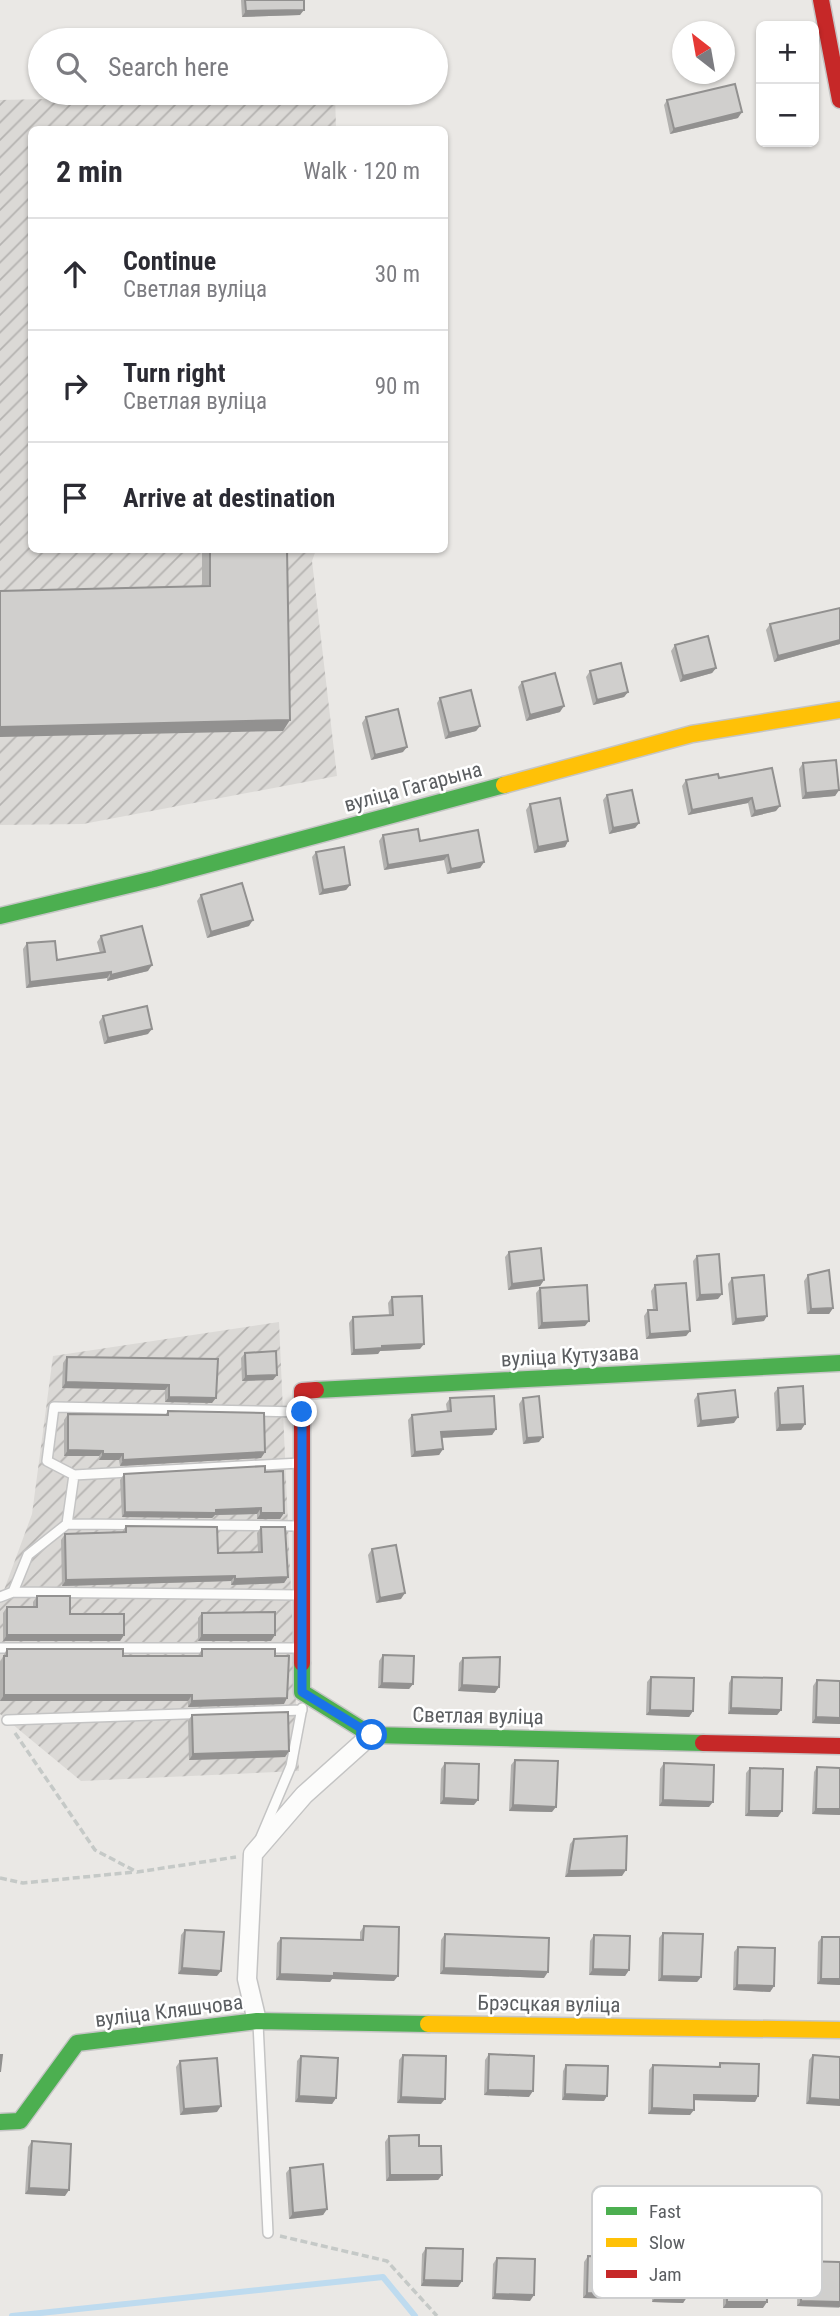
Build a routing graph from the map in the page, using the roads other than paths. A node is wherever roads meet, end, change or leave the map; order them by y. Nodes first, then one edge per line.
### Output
1 (821, 0) edge
2 (840, 100) edge
3 (840, 710) edge
4 (0, 916) edge
5 (840, 1363) edge
6 (302, 1412) junction
7 (302, 1463) junction
8 (74, 1475) junction
9 (67, 1524) junction
10 (302, 1526) junction
11 (13, 1592) junction
12 (302, 1595) junction
13 (0, 1597) edge
14 (0, 1648) edge
15 (302, 1648) junction
16 (302, 1692) junction
17 (302, 1710) junction
18 (7, 1720) road end
19 (372, 1735) junction
20 (840, 1746) edge
21 (253, 1854) junction
22 (257, 2021) junction
23 (840, 2030) edge
24 (0, 2122) edge
25 (268, 2233) road end

1 - 2 street
3 - 4 street, вуліца Гагарына
5 - 6 street, вуліца Кутузава
6 - 7 street
6 - 8 lane
7 - 8 lane
7 - 10 street
8 - 9 lane
9 - 10 lane
9 - 11 lane
10 - 12 street
11 - 12 lane
11 - 13 lane
12 - 15 street
14 - 15 lane
15 - 16 street
16 - 17 lane
16 - 19 street
17 - 18 lane
17 - 21 lane
19 - 20 street, Светлая вуліца
19 - 21 street
21 - 22 street
22 - 23 street, Брэсцкая вуліца
22 - 24 street, вуліца Кляшчова
22 - 25 lane

